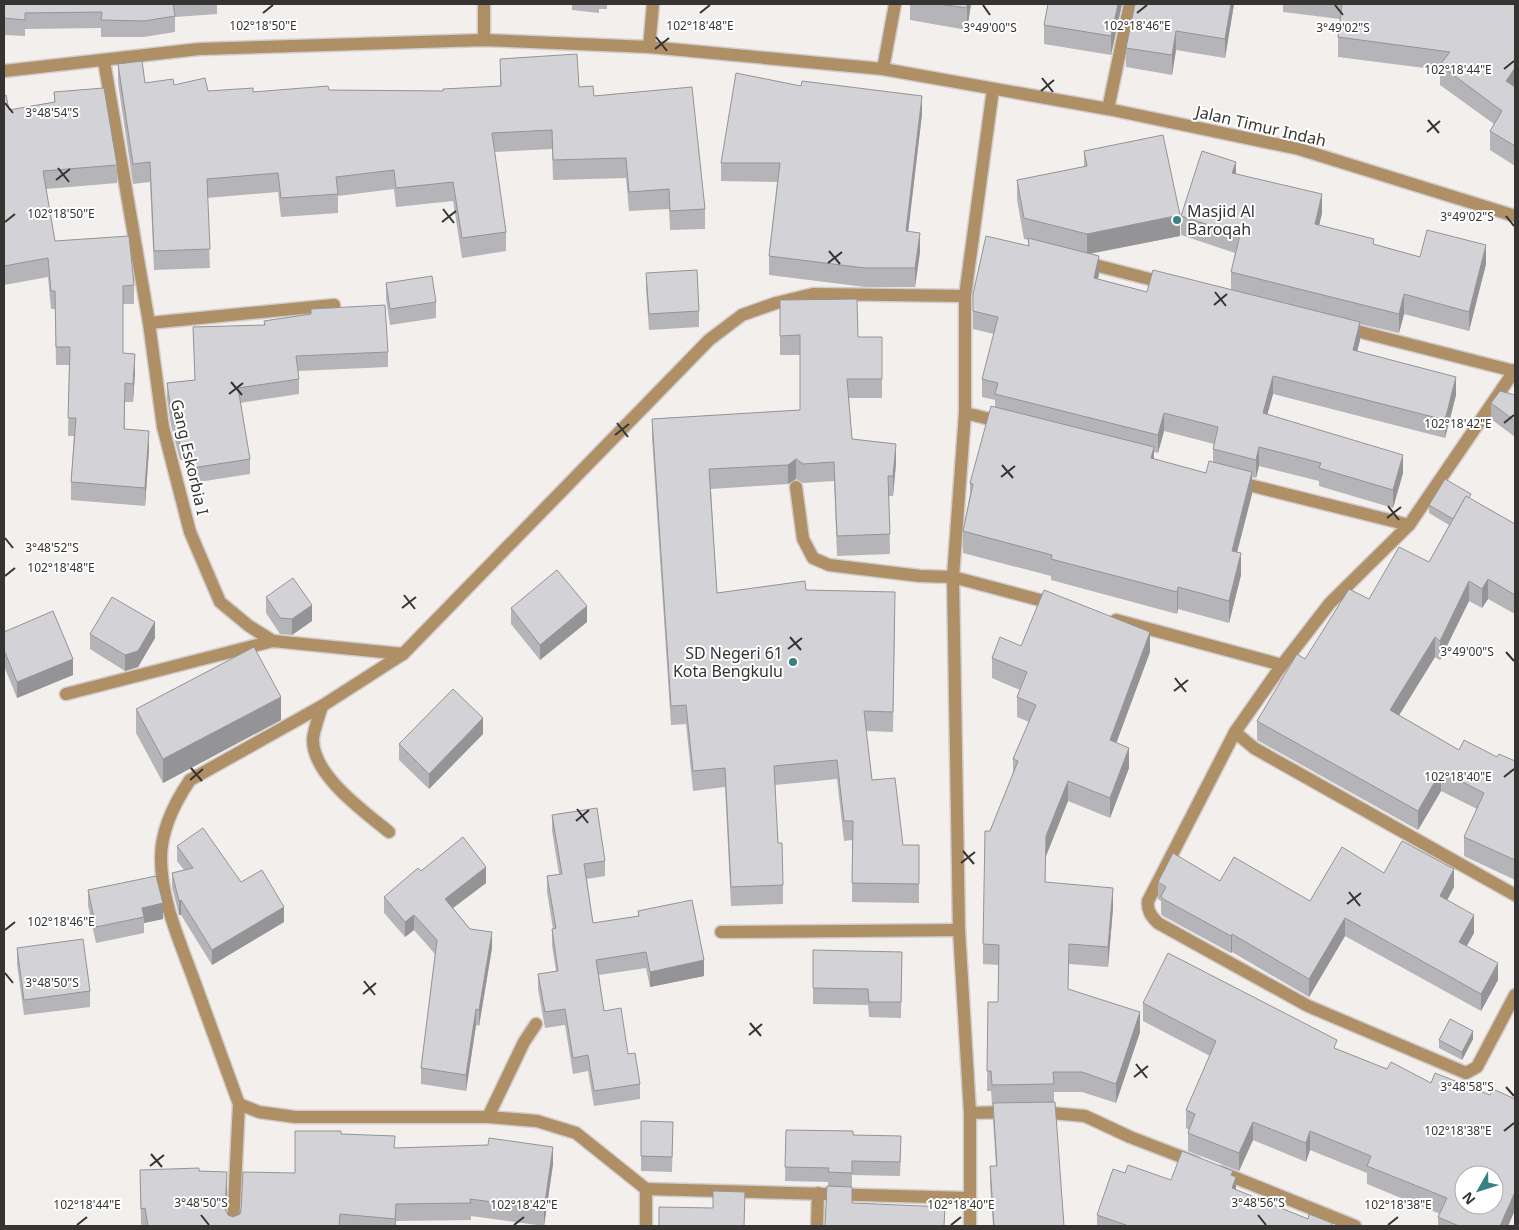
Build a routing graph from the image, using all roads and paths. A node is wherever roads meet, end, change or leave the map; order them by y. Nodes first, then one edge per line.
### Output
1 (484, 4) edge
2 (653, 4) edge
3 (894, 4) edge
4 (1130, 4) edge
5 (484, 40) junction
6 (649, 47) junction
7 (104, 61) junction
8 (883, 69) junction
9 (4, 71) edge
10 (993, 89) junction
11 (1108, 109) junction
12 (1515, 216) edge
13 (1070, 259) edge
14 (1176, 286) edge
15 (965, 296) junction
16 (334, 305) dead end
17 (149, 323) junction
18 (1331, 325) edge
19 (1515, 370) edge
20 (965, 413) junction
21 (1013, 425) edge
22 (1226, 479) edge
23 (796, 487) dead end
24 (1409, 525) junction
25 (953, 577) junction
26 (1066, 607) edge
27 (1104, 617) edge
28 (273, 640) junction
29 (403, 654) junction
30 (1282, 665) junction
31 (66, 694) dead end
32 (322, 706) junction
33 (1235, 732) junction
34 (389, 832) dead end
35 (1515, 895) edge
36 (959, 930) junction
37 (721, 932) dead end
38 (1515, 995) edge
39 (536, 1024) dead end
40 (239, 1104) junction
41 (970, 1113) junction
42 (488, 1117) junction
43 (646, 1189) junction
44 (818, 1193) junction
45 (969, 1198) junction
46 (233, 1226) edge
47 (646, 1226) edge
48 (817, 1226) edge
49 (970, 1226) edge
50 (1355, 1226) edge

1 - 5 street
2 - 6 street
3 - 8 street
4 - 11 street
5 - 6 street, Jalan Timur Indah
5 - 7 street, Jalan Timur Indah
6 - 8 street, Jalan Timur Indah
7 - 9 street, Jalan Timur Indah
7 - 17 street, Gang Eskorbia I
8 - 10 street, Jalan Timur Indah
10 - 11 street, Jalan Timur Indah
10 - 15 street
11 - 12 street, Jalan Timur Indah
13 - 14 street
15 - 20 street
15 - 29 street
16 - 17 street
17 - 28 street, Gang Eskorbia I
18 - 19 street
19 - 24 street
20 - 21 street
20 - 25 street
22 - 24 street
23 - 25 street
24 - 30 street
25 - 26 street
25 - 36 street
27 - 30 street
28 - 29 street, Gang Eskorbia I
28 - 31 street
29 - 32 street
30 - 33 street
32 - 34 street
32 - 40 street
33 - 35 street
33 - 38 street
36 - 37 street
36 - 41 street
39 - 42 street
40 - 42 street
40 - 46 street
41 - 45 street
41 - 50 street
42 - 43 street
43 - 44 street
43 - 47 street
44 - 45 street
44 - 48 street
45 - 49 street

